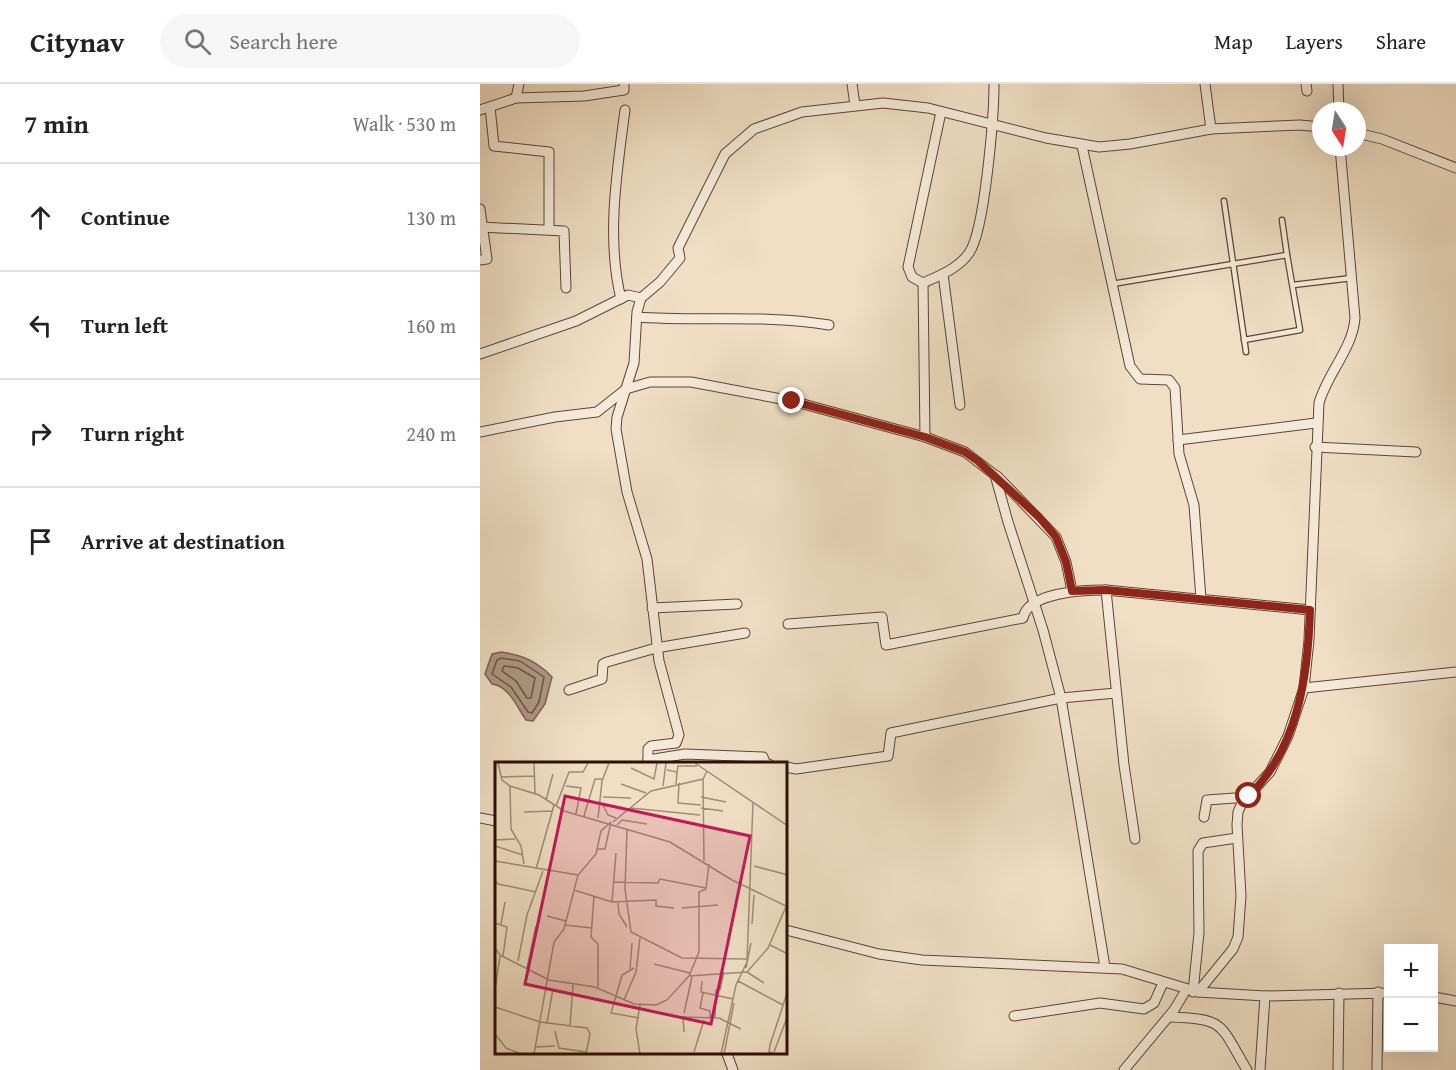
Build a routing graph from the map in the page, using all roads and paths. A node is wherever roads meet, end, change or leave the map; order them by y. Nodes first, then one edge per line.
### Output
1 (519, 84) edge
2 (624, 84) edge
3 (852, 84) edge
4 (993, 84) edge
5 (1205, 84) edge
6 (1338, 84) edge
7 (516, 98) junction
8 (1339, 102) edge
9 (855, 105) junction
10 (490, 107) junction
11 (480, 110) edge
12 (625, 110) dead end
13 (941, 112) junction
14 (993, 125) junction
15 (1312, 126) edge
16 (1211, 129) junction
17 (1366, 135) edge
18 (1082, 146) junction
19 (1341, 156) edge
20 (1456, 168) edge
21 (1224, 201) dead end
22 (480, 209) edge
23 (1282, 220) dead end
24 (481, 227) edge
25 (549, 229) junction
26 (1287, 255) junction
27 (480, 260) edge
28 (1233, 263) junction
29 (943, 274) junction
30 (1352, 278) junction
31 (923, 283) junction
32 (1111, 284) junction
33 (1293, 285) junction
34 (566, 288) dead end
35 (641, 298) junction
36 (621, 299) junction
37 (637, 317) junction
38 (829, 326) dead end
39 (1244, 340) junction
40 (1246, 352) dead end
41 (480, 354) edge
42 (626, 389) junction
43 (960, 405) dead end
44 (1316, 423) junction
45 (480, 432) edge
46 (925, 437) junction
47 (1178, 440) junction
48 (1315, 447) junction
49 (1416, 452) dead end
50 (995, 475) junction
51 (1106, 590) junction
52 (1072, 591) junction
53 (1201, 599) junction
54 (1035, 602) junction
55 (737, 604) dead end
56 (652, 608) junction
57 (1310, 610) junction
58 (788, 624) dead end
59 (745, 633) dead end
60 (656, 648) junction
61 (1456, 672) edge
62 (1304, 688) junction
63 (569, 690) dead end
64 (1116, 693) junction
65 (1061, 698) junction
66 (648, 762) edge
67 (765, 762) edge
68 (788, 767) edge
69 (1249, 796) junction
70 (1204, 817) dead end
71 (480, 818) edge
72 (495, 821) edge
73 (1237, 838) junction
74 (1135, 839) dead end
75 (788, 931) edge
76 (1105, 967) junction
77 (1163, 983) junction
78 (1192, 991) junction
79 (1339, 993) junction
80 (1384, 993) edge
81 (1265, 996) junction
82 (1438, 998) edge
83 (1456, 1001) edge
84 (1014, 1016) dead end
85 (1169, 1017) junction
86 (728, 1055) edge
87 (733, 1070) edge
88 (1124, 1070) edge
89 (1247, 1070) edge
90 (1260, 1070) edge
91 (1338, 1070) edge
92 (1377, 1070) edge

1 - 7 street
2 - 7 street
3 - 9 street
4 - 14 street
5 - 16 street
6 - 8 street
7 - 10 street
9 - 13 street
9 - 35 street
10 - 11 street
10 - 25 street
12 - 36 street
13 - 14 street
13 - 31 street
14 - 18 street
14 - 29 street
15 - 16 street
16 - 18 street
17 - 20 street
18 - 32 street
19 - 30 street
21 - 28 lane
22 - 24 street
23 - 26 lane
24 - 25 street
24 - 27 street
25 - 34 street
26 - 28 lane
26 - 33 lane
28 - 32 lane
28 - 39 lane
29 - 31 street
29 - 43 street
30 - 33 lane
30 - 44 street
31 - 46 street
32 - 47 street
33 - 39 lane
35 - 36 street
35 - 37 street
36 - 41 street
37 - 38 street
37 - 42 street
39 - 40 lane
42 - 45 street
42 - 46 street
42 - 56 street
44 - 47 street
44 - 48 street
46 - 50 street
47 - 53 street
48 - 49 street
48 - 57 street
50 - 52 street
50 - 54 street
51 - 52 street
51 - 53 street
51 - 64 street
52 - 54 street
53 - 57 street
54 - 58 street
54 - 65 street
55 - 56 street
56 - 60 street
57 - 62 street
59 - 60 street
60 - 63 street
60 - 66 street
61 - 62 street
62 - 69 street
64 - 65 street
64 - 74 street
65 - 68 street
65 - 76 street
66 - 67 street
69 - 70 street
69 - 73 street
71 - 72 street
73 - 78 street
73 - 78 street
75 - 76 street
76 - 77 street
77 - 78 street
77 - 84 street
78 - 81 street
78 - 85 street
79 - 80 street
79 - 81 street
79 - 91 street
80 - 92 street
81 - 90 street
82 - 83 street
85 - 88 street
85 - 89 street
86 - 87 street

